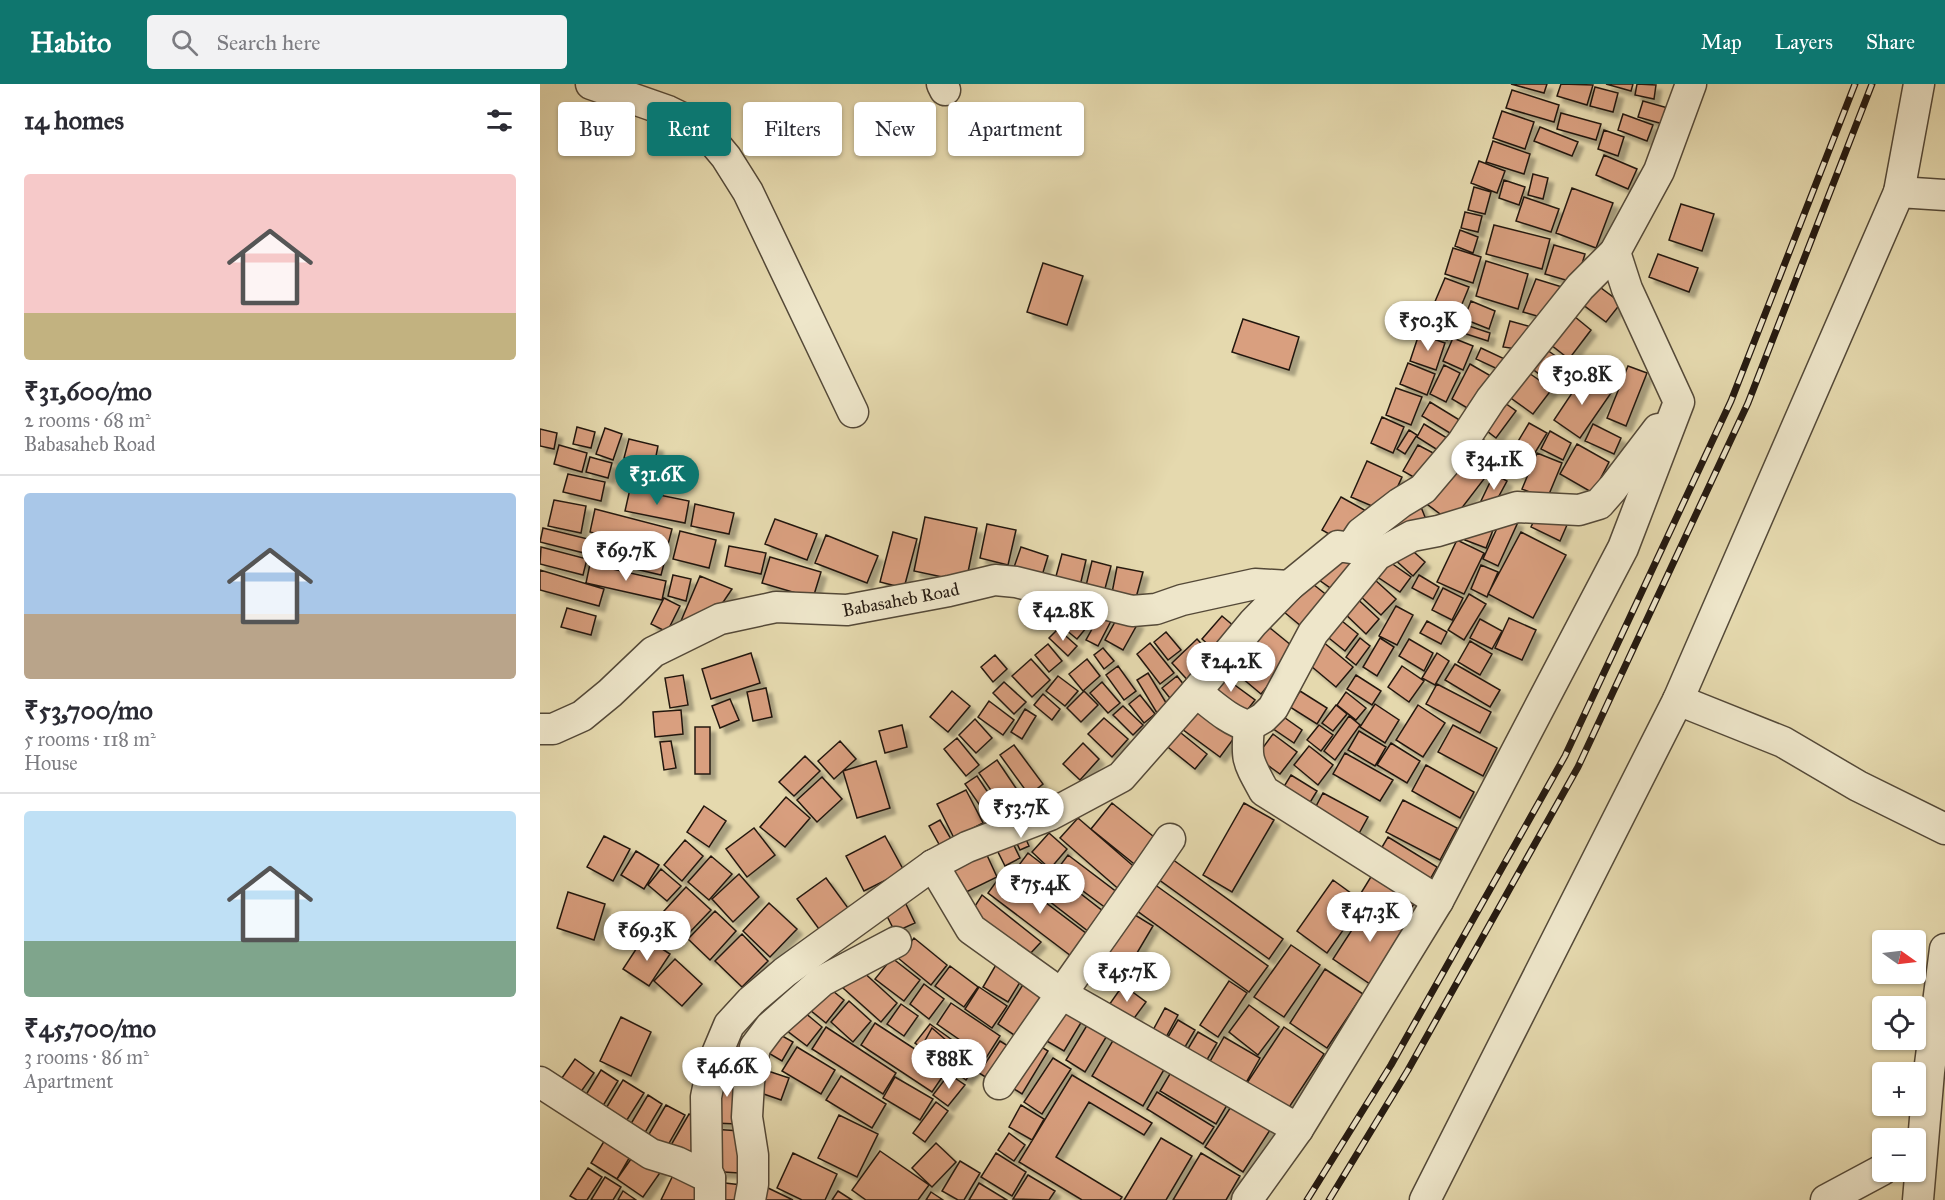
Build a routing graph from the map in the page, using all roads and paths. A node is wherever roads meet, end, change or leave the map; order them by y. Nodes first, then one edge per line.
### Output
1 (591, 84) edge
2 (1691, 84) edge
3 (1919, 84) edge
4 (1899, 192) junction
5 (1945, 195) edge
6 (1615, 252) junction
7 (1679, 402) junction
8 (853, 412) dead end
9 (1289, 586) junction
10 (1196, 692) junction
11 (1678, 700) junction
12 (1249, 726) junction
13 (540, 729) edge
14 (1945, 829) edge
15 (1170, 839) dead end
16 (933, 865) junction
17 (1438, 901) junction
18 (896, 942) dead end
19 (1945, 949) edge
20 (1060, 993) junction
21 (1938, 1050) edge
22 (540, 1082) edge
23 (999, 1084) dead end
24 (1298, 1129) junction
25 (1928, 1153) edge
26 (1872, 1175) edge
27 (710, 1189) edge
28 (750, 1200) edge
29 (1247, 1200) edge
30 (1425, 1200) edge
31 (1826, 1200) edge
32 (1918, 1200) edge

1 - 8 street
2 - 6 street
3 - 4 street
4 - 5 street
4 - 11 street
6 - 7 street
6 - 9 street
7 - 12 street
7 - 17 street
9 - 10 street
9 - 13 street, Babasaheb Road
10 - 12 street
10 - 16 street
11 - 14 street
11 - 30 street
12 - 17 street
15 - 20 street
16 - 20 street
16 - 27 street
17 - 24 street
18 - 28 street
19 - 21 street
20 - 23 street
20 - 24 street
21 - 25 street
22 - 27 street
24 - 29 street
25 - 32 street
26 - 31 street

